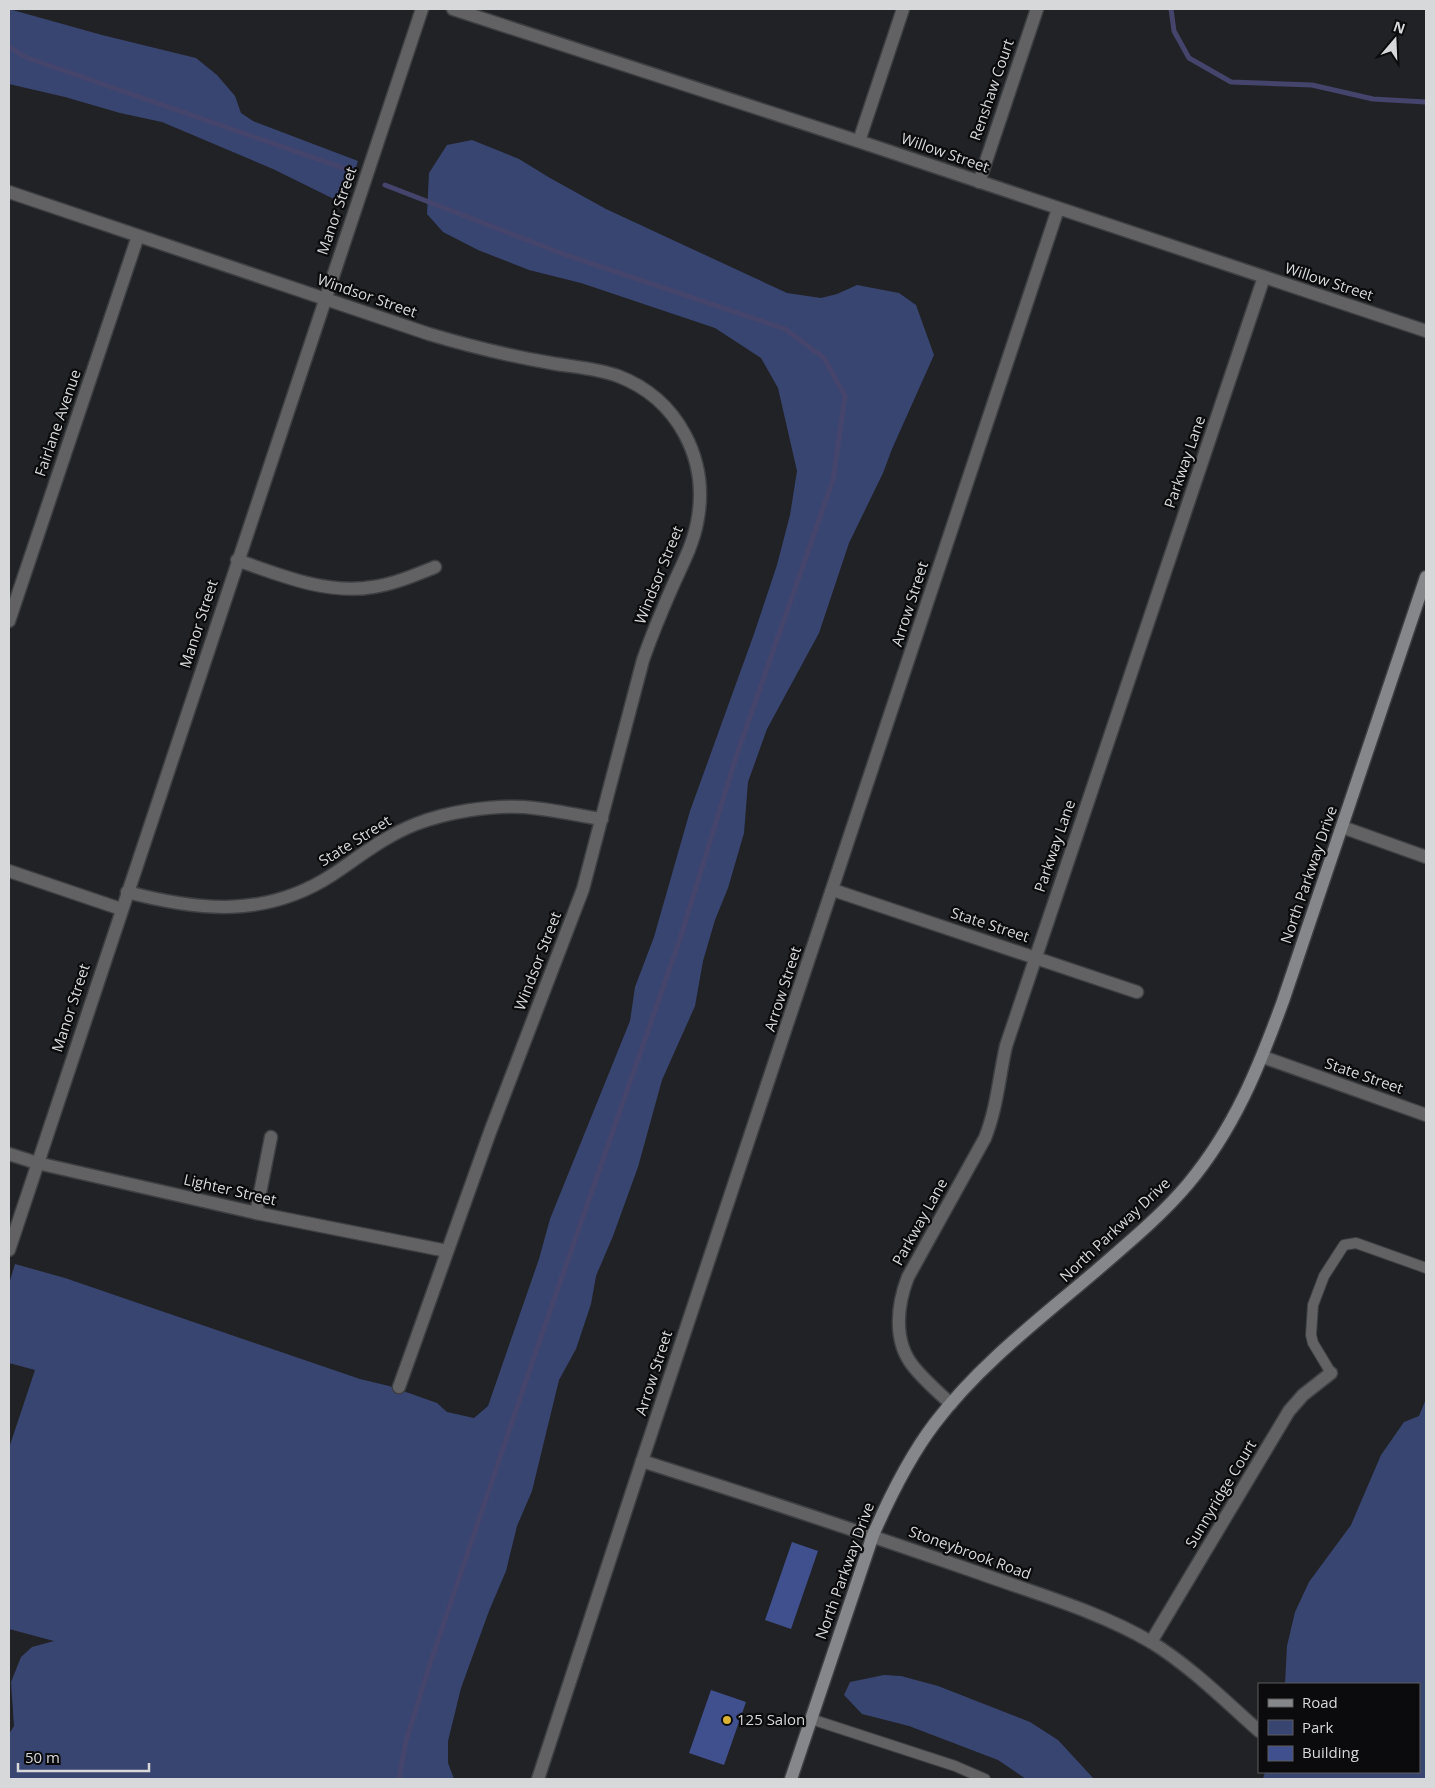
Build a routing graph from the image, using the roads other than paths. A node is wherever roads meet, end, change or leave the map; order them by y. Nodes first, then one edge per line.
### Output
1 (422, 9) edge
2 (453, 9) edge
3 (903, 9) edge
4 (1037, 9) edge
5 (859, 141) junction
6 (978, 182) junction
7 (9, 192) edge
8 (1058, 209) junction
9 (138, 236) junction
10 (1264, 278) junction
11 (325, 298) junction
12 (1426, 331) edge
13 (238, 560) junction
14 (435, 567) dead end
15 (1425, 585) edge
16 (9, 621) edge
17 (602, 819) junction
18 (1342, 827) junction
19 (1426, 857) edge
20 (9, 871) edge
21 (833, 890) junction
22 (128, 892) junction
23 (121, 910) junction
24 (1035, 957) junction
25 (1137, 992) dead end
26 (1263, 1057) junction
27 (1426, 1114) edge
28 (271, 1137) dead end
29 (9, 1154) edge
30 (37, 1163) junction
31 (256, 1213) junction
32 (9, 1250) edge
33 (447, 1251) junction
34 (1426, 1268) edge
35 (1331, 1373) joint
36 (399, 1387) dead end
37 (951, 1404) junction
38 (642, 1461) junction
39 (872, 1535) junction
40 (1151, 1642) junction
41 (811, 1719) junction
42 (1258, 1730) edge
43 (538, 1779) edge
44 (791, 1779) edge
45 (985, 1779) edge

1 - 11 street, Manor Street
2 - 5 street, Willow Street
3 - 5 street
4 - 6 street, Renshaw Court
5 - 6 street, Willow Street
6 - 8 street, Willow Street
7 - 9 street, Windsor Street
8 - 10 street, Willow Street
8 - 21 street, Arrow Street
9 - 11 street, Windsor Street
9 - 16 street, Fairlane Avenue
10 - 12 street, Willow Street
10 - 24 street, Parkway Lane
11 - 13 street, Manor Street
11 - 17 street, Windsor Street
13 - 14 street
13 - 22 street, Manor Street
15 - 18 main road, North Parkway Drive
17 - 22 street, State Street
17 - 33 street, Windsor Street
18 - 19 street
18 - 26 main road, North Parkway Drive
20 - 23 street
21 - 24 street, State Street
21 - 38 street, Arrow Street
22 - 23 street, Manor Street
23 - 30 street, Manor Street
24 - 25 street, State Street
24 - 37 street, Parkway Lane
26 - 27 street, State Street
26 - 37 main road, North Parkway Drive
28 - 31 street
29 - 30 street, Lighter Street
30 - 31 street, Lighter Street
30 - 32 street, Manor Street
31 - 33 street, Lighter Street
33 - 36 street, Windsor Street
34 - 35 lane
35 - 40 street, Sunnyridge Court
37 - 39 main road, North Parkway Drive
38 - 39 street, Stoneybrook Road
38 - 43 street, Arrow Street
39 - 40 street, Stoneybrook Road
39 - 41 main road, North Parkway Drive
40 - 42 street, Stoneybrook Road
41 - 44 main road, North Parkway Drive
41 - 45 lane

